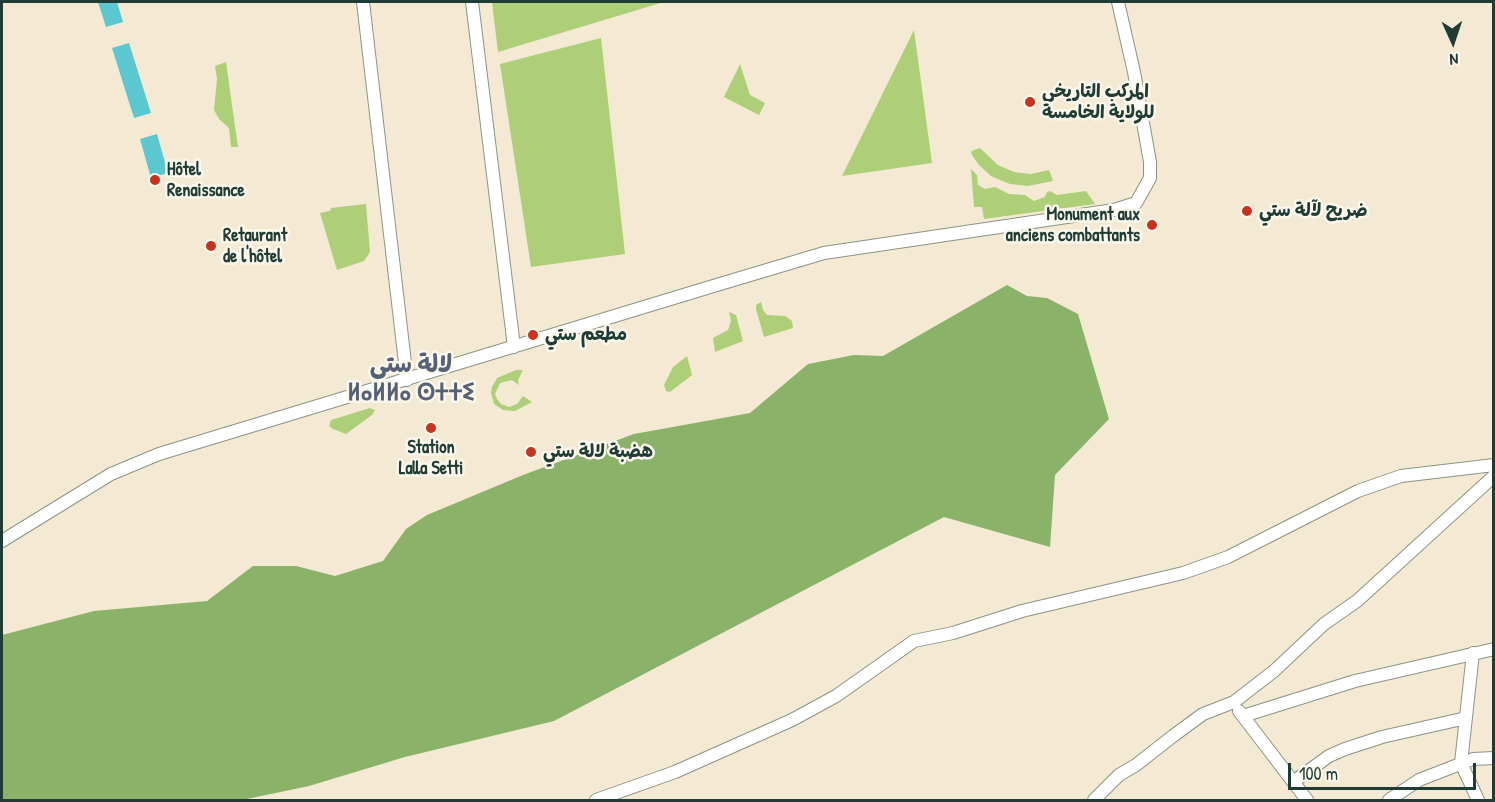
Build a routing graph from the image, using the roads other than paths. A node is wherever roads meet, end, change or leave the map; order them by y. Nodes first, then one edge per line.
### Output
1 (363, 2) edge
2 (472, 2) edge
3 (1118, 2) edge
4 (514, 347) junction
5 (407, 380) junction
6 (1494, 465) edge
7 (1494, 476) edge
8 (2, 541) edge
9 (1494, 650) edge
10 (1473, 653) junction
11 (1234, 702) junction
12 (1243, 716) junction
13 (1466, 718) junction
14 (1494, 758) edge
15 (1461, 763) junction
16 (1293, 782) junction
17 (596, 801) edge
18 (1094, 801) edge
19 (1307, 801) edge
20 (1389, 801) edge
21 (1478, 801) edge

1 - 5 street
2 - 4 street
3 - 4 street
4 - 5 street
5 - 8 street
6 - 17 street
7 - 11 street
9 - 10 street
10 - 12 street
10 - 13 street
11 - 12 street
11 - 18 street
12 - 16 street
13 - 15 street
13 - 16 street
14 - 15 street
15 - 20 street
15 - 21 street
16 - 19 street

